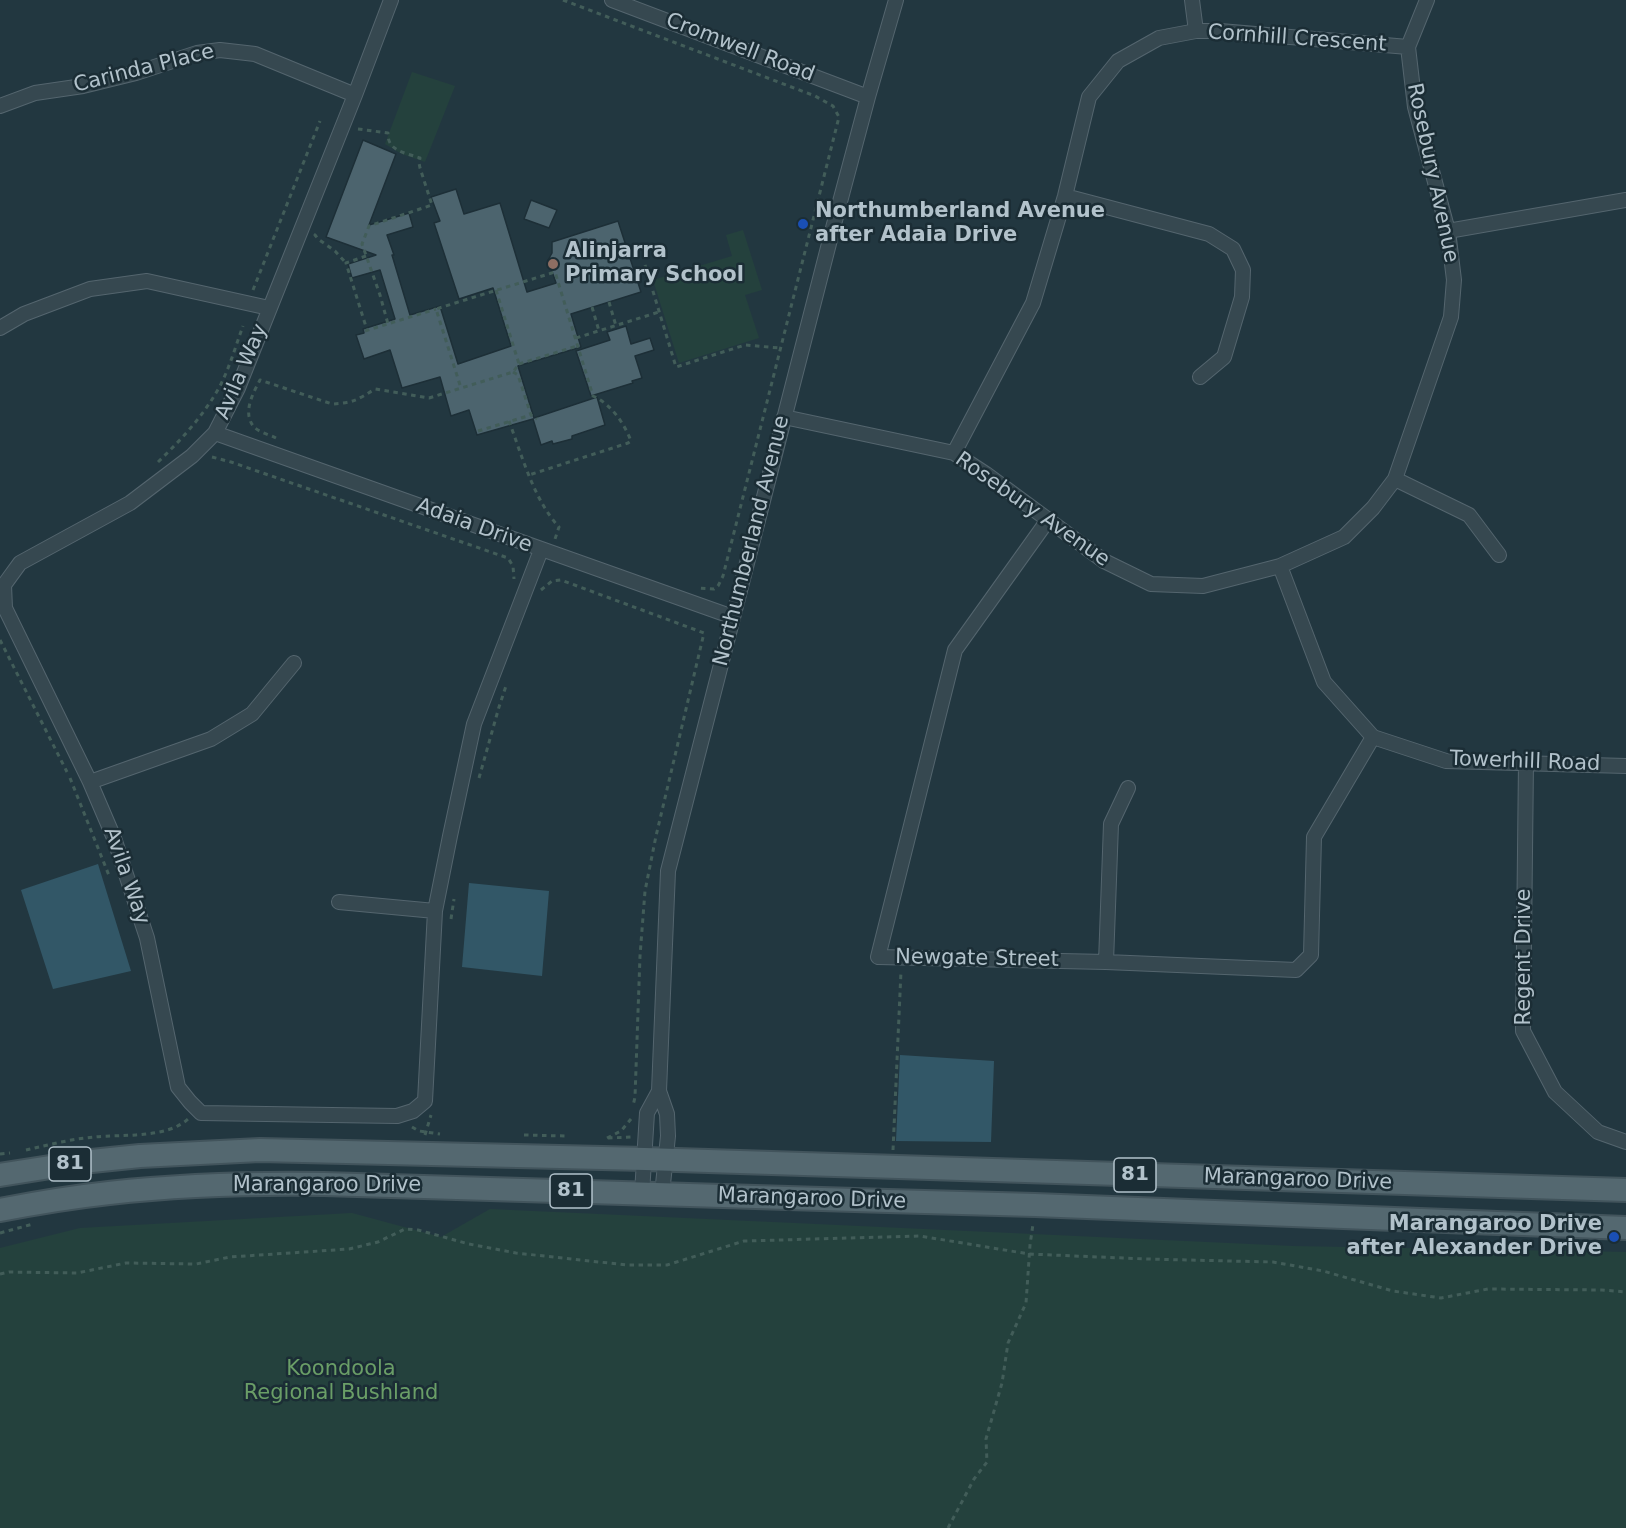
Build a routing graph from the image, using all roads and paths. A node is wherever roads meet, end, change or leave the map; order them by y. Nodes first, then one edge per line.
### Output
1 (391, 0) edge
2 (563, 0) edge
3 (612, 0) edge
4 (896, 0) edge
5 (1192, 0) edge
6 (1427, 0) edge
7 (1196, 31) junction
8 (1408, 47) junction
9 (355, 95) junction
10 (868, 97) junction
11 (0, 106) edge
12 (320, 121) dead end
13 (356, 129) dead end
14 (1065, 196) junction
15 (1626, 200) edge
16 (1448, 231) junction
17 (315, 236) dead end
18 (366, 256) junction
19 (346, 263) junction
20 (645, 265) dead end
21 (496, 290) junction
22 (252, 292) dead end
23 (609, 302) dead end
24 (592, 307) dead end
25 (269, 308) junction
26 (436, 309) junction
27 (659, 312) junction
28 (388, 324) junction
29 (243, 326) dead end
30 (616, 326) junction
31 (0, 328) edge
32 (599, 331) junction
33 (576, 338) junction
34 (578, 346) junction
35 (780, 348) junction
36 (519, 364) junction
37 (513, 372) junction
38 (1200, 377) dead end
39 (460, 385) dead end
40 (531, 415) junction
41 (784, 417) junction
42 (537, 419) dead end
43 (509, 421) junction
44 (253, 425) junction
45 (247, 430) dead end
46 (478, 431) dead end
47 (215, 433) junction
48 (277, 438) dead end
49 (954, 453) junction
50 (204, 456) dead end
51 (232, 456) dead end
52 (231, 462) junction
53 (155, 465) dead end
54 (529, 475) junction
55 (1395, 479) junction
56 (1048, 520) junction
57 (561, 541) dead end
58 (541, 550) junction
59 (1500, 555) dead end
60 (1280, 566) junction
61 (514, 580) dead end
62 (696, 588) dead end
63 (540, 591) dead end
64 (733, 617) junction
65 (0, 640) edge
66 (294, 663) dead end
67 (506, 686) dead end
68 (1373, 737) junction
69 (1526, 762) junction
70 (1626, 766) edge
71 (90, 782) junction
72 (477, 784) dead end
73 (1128, 788) dead end
74 (112, 884) dead end
75 (454, 899) dead end
76 (339, 902) dead end
77 (435, 911) junction
78 (450, 922) dead end
79 (901, 957) junction
80 (1106, 962) junction
81 (658, 1091) junction
82 (431, 1114) dead end
83 (188, 1116) dead end
84 (388, 1116) junction
85 (441, 1134) dead end
86 (516, 1135) dead end
87 (646, 1136) junction
88 (572, 1137) dead end
89 (425, 1143) junction
90 (1626, 1143) edge
91 (0, 1154) edge
92 (655, 1160) junction
93 (892, 1168) junction
94 (0, 1175) edge
95 (1536, 1187) junction
96 (1626, 1190) edge
97 (652, 1193) junction
98 (1626, 1202) edge
99 (1035, 1205) junction
100 (0, 1210) edge
101 (1626, 1228) edge
102 (1029, 1254) junction
103 (0, 1274) edge
104 (1626, 1293) edge
105 (948, 1528) edge

1 - 9 street, Avila Way
2 - 35 path
3 - 10 street, Cromwell Road
4 - 10 street, Northumberland Avenue
5 - 7 street
6 - 8 street, Rosebury Avenue
7 - 8 street, Cornhill Crescent
7 - 14 street, Cornhill Crescent
8 - 16 street, Rosebury Avenue
9 - 11 street, Carinda Place
9 - 25 street, Avila Way
10 - 41 street, Northumberland Avenue
12 - 22 path
13 - 18 path
14 - 38 street
14 - 49 street, Cornhill Crescent
15 - 16 street
16 - 55 street, Rosebury Avenue
17 - 19 path
18 - 19 path
18 - 28 path
19 - 28 path
20 - 27 path
21 - 26 path
21 - 33 path
21 - 36 path
23 - 30 path
24 - 32 path
25 - 31 street
25 - 47 street, Avila Way
26 - 28 path
26 - 39 path
27 - 30 path
27 - 35 path
29 - 53 path
30 - 32 path
32 - 33 path
33 - 34 path
34 - 36 path
34 - 54 path
35 - 62 path
36 - 37 path
37 - 40 path
37 - 44 path
40 - 42 path
40 - 43 path
41 - 49 street, Rosebury Avenue
41 - 64 street, Northumberland Avenue
43 - 46 path
43 - 54 path
44 - 45 path
44 - 48 path
47 - 58 street, Adaia Drive
47 - 71 street, Avila Way
49 - 56 street, Rosebury Avenue
50 - 52 path
51 - 52 path
52 - 61 path
54 - 57 path
55 - 59 street
55 - 60 street, Rosebury Avenue
56 - 60 street, Rosebury Avenue
56 - 79 street, Newgate Street
58 - 64 street, Adaia Drive
58 - 77 street, Avila Way
60 - 68 street
63 - 87 path
64 - 81 street, Northumberland Avenue
65 - 74 path
66 - 71 street
67 - 72 path
68 - 69 street, Towerhill Road
68 - 80 street, Newgate Street
69 - 70 street, Towerhill Road
69 - 90 street, Regent Drive
71 - 84 street, Avila Way
73 - 80 street
75 - 78 path
76 - 77 street
77 - 84 street, Avila Way
79 - 80 street, Newgate Street
79 - 93 path
81 - 87 street, Northumberland Avenue
81 - 92 street, Northumberland Avenue
82 - 89 path
83 - 91 path
84 - 89 path
85 - 89 path
86 - 88 path
87 - 92 street, Northumberland Avenue
89 - 92 main road, Marangaroo Drive / 81
89 - 94 main road, Marangaroo Drive / 81
92 - 93 main road, Marangaroo Drive / 81
92 - 97 street, Northumberland Avenue
92 - 97 street, Northumberland Avenue
93 - 95 main road, Marangaroo Drive / 81
95 - 96 main road, Marangaroo Drive / 81
95 - 98 main road
97 - 99 main road, Marangaroo Drive / 81
97 - 100 main road, Marangaroo Drive / 81
99 - 101 main road, Marangaroo Drive / 81
99 - 102 path
102 - 103 path
102 - 104 path
102 - 105 path

